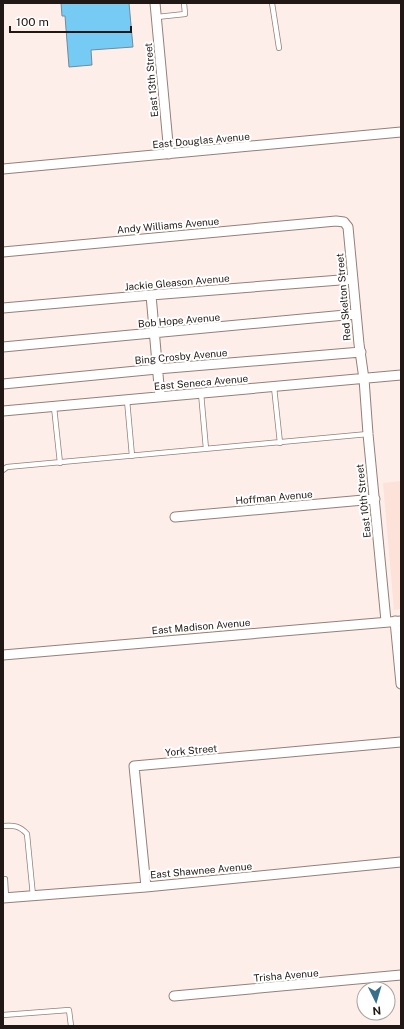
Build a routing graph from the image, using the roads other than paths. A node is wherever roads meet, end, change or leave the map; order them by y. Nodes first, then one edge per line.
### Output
1 (155, 3) edge
2 (184, 3) edge
3 (272, 3) edge
4 (157, 17) junction
5 (279, 48) dead end
6 (401, 132) edge
7 (169, 154) junction
8 (3, 169) edge
9 (336, 221) joint
10 (3, 252) edge
11 (352, 279) junction
12 (150, 294) junction
13 (3, 308) edge
14 (356, 314) junction
15 (154, 333) junction
16 (3, 347) edge
17 (361, 352) junction
18 (157, 369) junction
19 (401, 375) edge
20 (364, 379) junction
21 (3, 384) edge
22 (274, 387) junction
23 (201, 393) junction
24 (160, 397) junction
25 (127, 400) junction
26 (54, 406) junction
27 (3, 411) edge
28 (368, 434) junction
29 (280, 443) junction
30 (206, 449) junction
31 (132, 456) junction
32 (60, 462) junction
33 (3, 470) edge
34 (374, 499) junction
35 (175, 517) dead end
36 (398, 621) edge
37 (386, 622) junction
38 (3, 655) edge
39 (401, 684) edge
40 (401, 742) edge
41 (3, 826) edge
42 (401, 862) edge
43 (3, 879) edge
44 (146, 887) junction
45 (32, 896) junction
46 (5, 898) edge
47 (401, 975) edge
48 (174, 996) dead end
49 (3, 1015) edge
50 (71, 1026) edge

1 - 4 street, East 13th Street
2 - 4 lane
3 - 5 lane
4 - 7 street, East 13th Street
6 - 7 street, East Douglas Avenue
7 - 8 street, East Douglas Avenue
9 - 10 street, Andy Williams Avenue
9 - 11 street, Red Skelton Street
11 - 12 street, Jackie Gleason Avenue
11 - 14 street, Red Skelton Street
12 - 13 street, Jackie Gleason Avenue
12 - 15 street
14 - 15 street, Bob Hope Avenue
14 - 17 street, Red Skelton Street
15 - 16 street, Bob Hope Avenue
15 - 18 street
17 - 18 street, Bing Crosby Avenue
17 - 20 street, Red Skelton Street
18 - 21 street, Bing Crosby Avenue
18 - 24 street
19 - 20 street, East Seneca Avenue
20 - 22 street, East Seneca Avenue
20 - 28 street, East 10th Street
22 - 23 street, East Seneca Avenue
22 - 29 lane
23 - 24 street, East Seneca Avenue
23 - 30 lane
24 - 25 street, East Seneca Avenue
25 - 26 street, East Seneca Avenue
25 - 31 lane
26 - 27 street, East Seneca Avenue
26 - 32 lane
28 - 29 lane
28 - 34 street, East 10th Street
29 - 30 lane
30 - 31 lane
31 - 32 lane
32 - 33 lane
34 - 35 street, Hoffman Avenue
34 - 37 street, East 10th Street
36 - 37 street, East Madison Avenue
36 - 39 street
37 - 38 street, East Madison Avenue
40 - 44 street, York Street
41 - 45 lane
42 - 44 street, East Shawnee Avenue
43 - 46 lane
44 - 45 street, East Shawnee Avenue
45 - 46 street, East Shawnee Avenue
47 - 48 street, Trisha Avenue
49 - 50 lane

